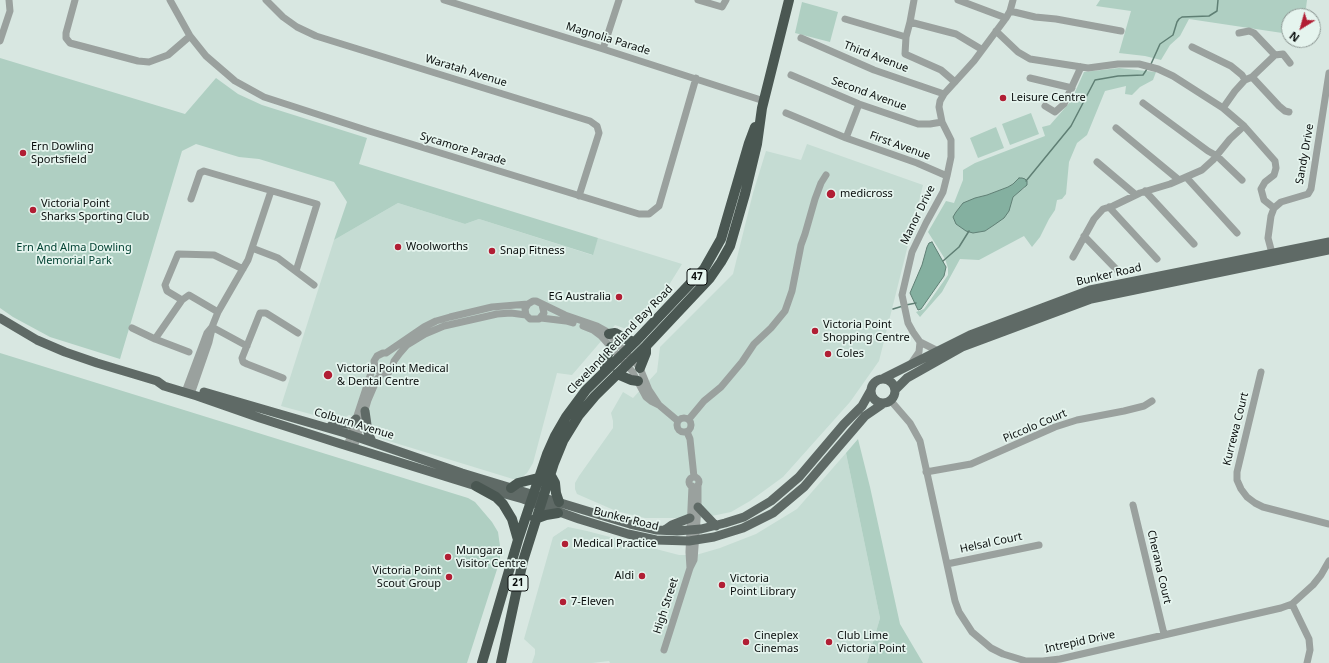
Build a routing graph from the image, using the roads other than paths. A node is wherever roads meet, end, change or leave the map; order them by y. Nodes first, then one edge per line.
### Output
1 (9, 0) edge
2 (75, 0) edge
3 (170, 0) edge
4 (277, 0) edge
5 (444, 0) edge
6 (619, 0) edge
7 (698, 0) edge
8 (726, 0) edge
9 (789, 0) edge
10 (914, 0) edge
11 (958, 0) edge
12 (1013, 0) edge
13 (268, 3) edge
14 (1008, 14) junction
15 (845, 19) dead end
16 (910, 22) junction
17 (1121, 30) dead end
18 (996, 31) junction
19 (1239, 33) dead end
20 (190, 36) junction
21 (906, 37) junction
22 (801, 38) dead end
23 (0, 41) edge
24 (1192, 47) dead end
25 (603, 49) junction
26 (982, 49) junction
27 (1275, 55) junction
28 (1290, 63) dead end
29 (1081, 67) junction
30 (1329, 73) edge
31 (791, 75) dead end
32 (1252, 77) junction
33 (696, 78) junction
34 (1030, 78) dead end
35 (1245, 80) junction
36 (954, 82) junction
37 (1072, 88) junction
38 (944, 94) junction
39 (1143, 103) dead end
40 (763, 104) junction
41 (859, 104) junction
42 (1045, 106) dead end
43 (1223, 108) junction
44 (1289, 112) dead end
45 (786, 113) dead end
46 (942, 122) junction
47 (1244, 126) junction
48 (1116, 128) dead end
49 (846, 138) junction
50 (1217, 156) junction
51 (1097, 162) dead end
52 (826, 175) dead end
53 (947, 176) junction
54 (1182, 179) junction
55 (1242, 180) dead end
56 (271, 191) junction
57 (1145, 192) junction
58 (1136, 195) junction
59 (579, 196) junction
60 (191, 199) dead end
61 (1109, 207) junction
62 (1274, 208) junction
63 (1237, 233) dead end
64 (1084, 236) junction
65 (1329, 242) edge
66 (1194, 244) dead end
67 (252, 248) junction
68 (1329, 250) edge
69 (1073, 257) dead end
70 (1273, 257) junction
71 (1157, 259) dead end
72 (243, 269) junction
73 (1116, 269) dead end
74 (296, 272) junction
75 (314, 285) dead end
76 (1090, 295) junction
77 (182, 300) junction
78 (528, 304) junction
79 (542, 305) junction
80 (218, 312) junction
81 (526, 315) junction
82 (541, 318) junction
83 (1, 321) edge
84 (212, 327) junction
85 (132, 328) dead end
86 (298, 333) dead end
87 (609, 334) junction
88 (156, 339) junction
89 (635, 342) junction
90 (920, 342) junction
91 (247, 346) junction
92 (646, 346) junction
93 (611, 347) junction
94 (938, 351) junction
95 (189, 352) dead end
96 (386, 353) junction
97 (626, 358) junction
98 (394, 361) junction
99 (910, 366) junction
100 (375, 367) junction
101 (640, 368) junction
102 (605, 371) junction
103 (1262, 372) dead end
104 (383, 373) junction
105 (616, 374) junction
106 (283, 378) dead end
107 (884, 378) junction
108 (638, 381) junction
109 (896, 389) junction
110 (871, 390) junction
111 (189, 391) junction
112 (1152, 401) dead end
113 (887, 402) junction
114 (659, 405) junction
115 (365, 411) junction
116 (356, 419) junction
117 (689, 419) junction
118 (678, 421) junction
119 (328, 428) junction
120 (687, 432) junction
121 (354, 436) junction
122 (372, 442) junction
123 (350, 447) junction
124 (926, 472) junction
125 (550, 474) junction
126 (538, 478) junction
127 (476, 486) junction
128 (695, 486) junction
129 (511, 488) junction
130 (537, 500) junction
131 (559, 502) junction
132 (1133, 505) dead end
133 (698, 507) junction
134 (558, 513) junction
135 (690, 518) junction
136 (536, 519) junction
137 (1329, 524) edge
138 (716, 526) junction
139 (665, 530) junction
140 (693, 530) junction
141 (518, 540) junction
142 (692, 540) junction
143 (1039, 545) dead end
144 (1329, 561) edge
145 (946, 564) junction
146 (1292, 604) junction
147 (1164, 634) junction
148 (664, 650) dead end
149 (1061, 661) edge
150 (482, 663) edge
151 (501, 663) edge
152 (1307, 663) edge

1 - 23 street
2 - 20 street
3 - 20 street, Sycamore Parade
4 - 13 street
5 - 25 street, Magnolia Parade
6 - 25 street
7 - 8 street
9 - 40 highway, Cleveland Redland Bay Road / 47
10 - 16 street
11 - 14 street
12 - 14 street, Manor Drive
13 - 59 street, Waratah Avenue
14 - 17 street
14 - 18 street, Manor Drive
15 - 21 street
16 - 21 street
16 - 26 street
18 - 26 street, Manor Drive
18 - 29 street
19 - 27 street
20 - 59 street, Sycamore Parade
21 - 36 street
22 - 38 street, Third Avenue
24 - 35 street
25 - 33 street, Magnolia Parade
26 - 36 street, Manor Drive
27 - 28 street
27 - 32 street
29 - 37 street
29 - 43 street
30 - 62 street, Sandy Drive
31 - 41 street, Second Avenue
32 - 35 street
32 - 44 street
33 - 40 street, Magnolia Parade
33 - 59 street, Sycamore Parade
34 - 37 street
35 - 43 street
36 - 38 street, Manor Drive
37 - 42 street
38 - 46 street, Manor Drive
39 - 50 street
40 - 89 highway, Cleveland Redland Bay Road / 47
40 - 92 highway, Cleveland Redland Bay Road / 47
41 - 46 street, Second Avenue
41 - 49 street
43 - 47 street
45 - 49 street, First Avenue
46 - 53 street, Manor Drive
47 - 50 street
47 - 62 street
48 - 54 street
49 - 53 street, First Avenue
50 - 54 street
50 - 55 street
51 - 58 street
52 - 117 street
53 - 90 street, Manor Drive
54 - 57 street
54 - 63 street
56 - 60 street
56 - 67 street
56 - 74 street
57 - 58 street
57 - 66 street
58 - 61 street
61 - 64 street
61 - 71 street
62 - 70 street
64 - 69 street
64 - 73 street
65 - 70 main road, Bunker Road
67 - 72 street
67 - 74 street
68 - 70 main road, Bunker Road
70 - 76 main road, Bunker Road
72 - 77 street
72 - 80 street
74 - 75 street
76 - 94 main road, Bunker Road
76 - 109 main road, Bunker Road
77 - 80 street
77 - 88 street
78 - 79 street
78 - 81 street
78 - 96 street
79 - 82 street
79 - 87 street
80 - 84 street
81 - 82 street
81 - 98 street
82 - 93 street
83 - 111 main road, Colburn Avenue
84 - 91 street
84 - 111 street
85 - 88 street
86 - 91 street
87 - 89 highway
87 - 97 street
88 - 95 street
89 - 97 highway, Cleveland Redland Bay Road / 47
90 - 94 street
90 - 99 street
91 - 106 street
92 - 97 highway, Cleveland Redland Bay Road / 47
92 - 101 highway
93 - 97 street
93 - 102 highway
94 - 99 main road, Bunker Road
96 - 98 street
96 - 100 street
97 - 101 street
97 - 102 highway, Cleveland Redland Bay Road / 47
97 - 105 highway, Cleveland Redland Bay Road / 47
97 - 108 street
98 - 104 street
99 - 107 main road, Bunker Road
100 - 104 street
100 - 116 street
101 - 114 street
102 - 126 highway, Cleveland Redland Bay Road / 47
103 - 137 street, Kurrewa Court
104 - 115 street
105 - 108 highway
105 - 125 highway, Cleveland Redland Bay Road / 47
107 - 109 main road
107 - 110 main road
108 - 114 street
109 - 113 main road
110 - 113 main road
110 - 138 main road, Bunker Road
111 - 119 main road, Colburn Avenue
111 - 123 main road, Colburn Avenue
112 - 124 street, Piccolo Court
113 - 124 street, Intrepid Drive
113 - 142 main road, Bunker Road
114 - 118 street
115 - 121 street
115 - 122 main road
116 - 119 main road
116 - 121 street
117 - 118 street
117 - 120 street
118 - 120 street
119 - 121 main road, Colburn Avenue
120 - 128 street
121 - 122 main road, Colburn Avenue
121 - 123 street
122 - 129 main road, Colburn Avenue
123 - 127 main road, Colburn Avenue
124 - 145 street, Intrepid Drive
125 - 130 highway, Cleveland Redland Bay Road / 47
125 - 131 highway
126 - 129 highway
126 - 130 highway, Cleveland Redland Bay Road / 47
127 - 130 main road, Colburn Avenue
127 - 141 highway
128 - 133 street
128 - 135 street
129 - 130 main road, Colburn Avenue
130 - 131 main road, Bunker Road
130 - 134 main road, Bunker Road
130 - 136 highway, Cleveland Redland Bay Road / 21
130 - 141 highway, Cleveland Redland Bay Road / 47
131 - 139 main road, Bunker Road
132 - 147 street, Cherana Court
133 - 138 main road
133 - 140 street
134 - 136 highway
134 - 142 main road, Bunker Road
135 - 139 main road
135 - 140 street
136 - 151 highway, Cleveland Redland Bay Road / 21
138 - 140 main road, Bunker Road
139 - 140 main road, Bunker Road
140 - 142 street, High Street
141 - 150 highway, Cleveland Redland Bay Road / 21
142 - 148 street, High Street
143 - 145 street, Helsal Court
144 - 146 street, Intrepid Drive
145 - 149 street, Intrepid Drive
146 - 147 street, Intrepid Drive
146 - 152 street
147 - 149 street, Intrepid Drive

